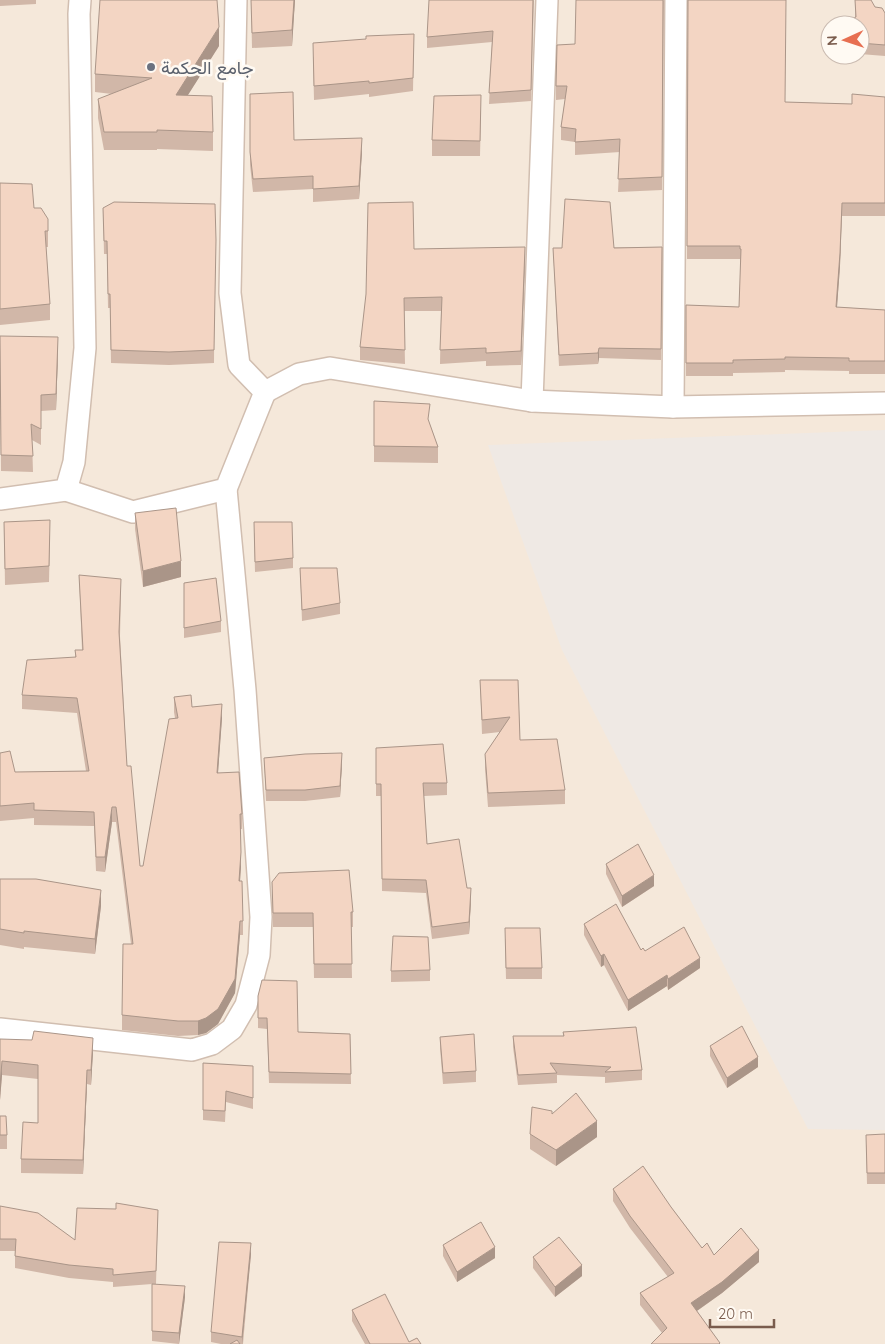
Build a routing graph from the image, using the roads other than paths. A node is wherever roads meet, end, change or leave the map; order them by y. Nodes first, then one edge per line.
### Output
1 (80, 0) edge
2 (236, 0) edge
3 (547, 0) edge
4 (676, 0) edge
5 (265, 392) junction
6 (532, 401) junction
7 (885, 403) edge
8 (673, 407) junction
9 (226, 489) junction
10 (66, 490) junction
11 (0, 499) edge
12 (0, 1029) edge

1 - 10 street
2 - 5 street
3 - 6 street
4 - 8 street
5 - 6 street
5 - 9 street
6 - 8 street
7 - 8 street
9 - 10 street
9 - 12 street
10 - 11 street

